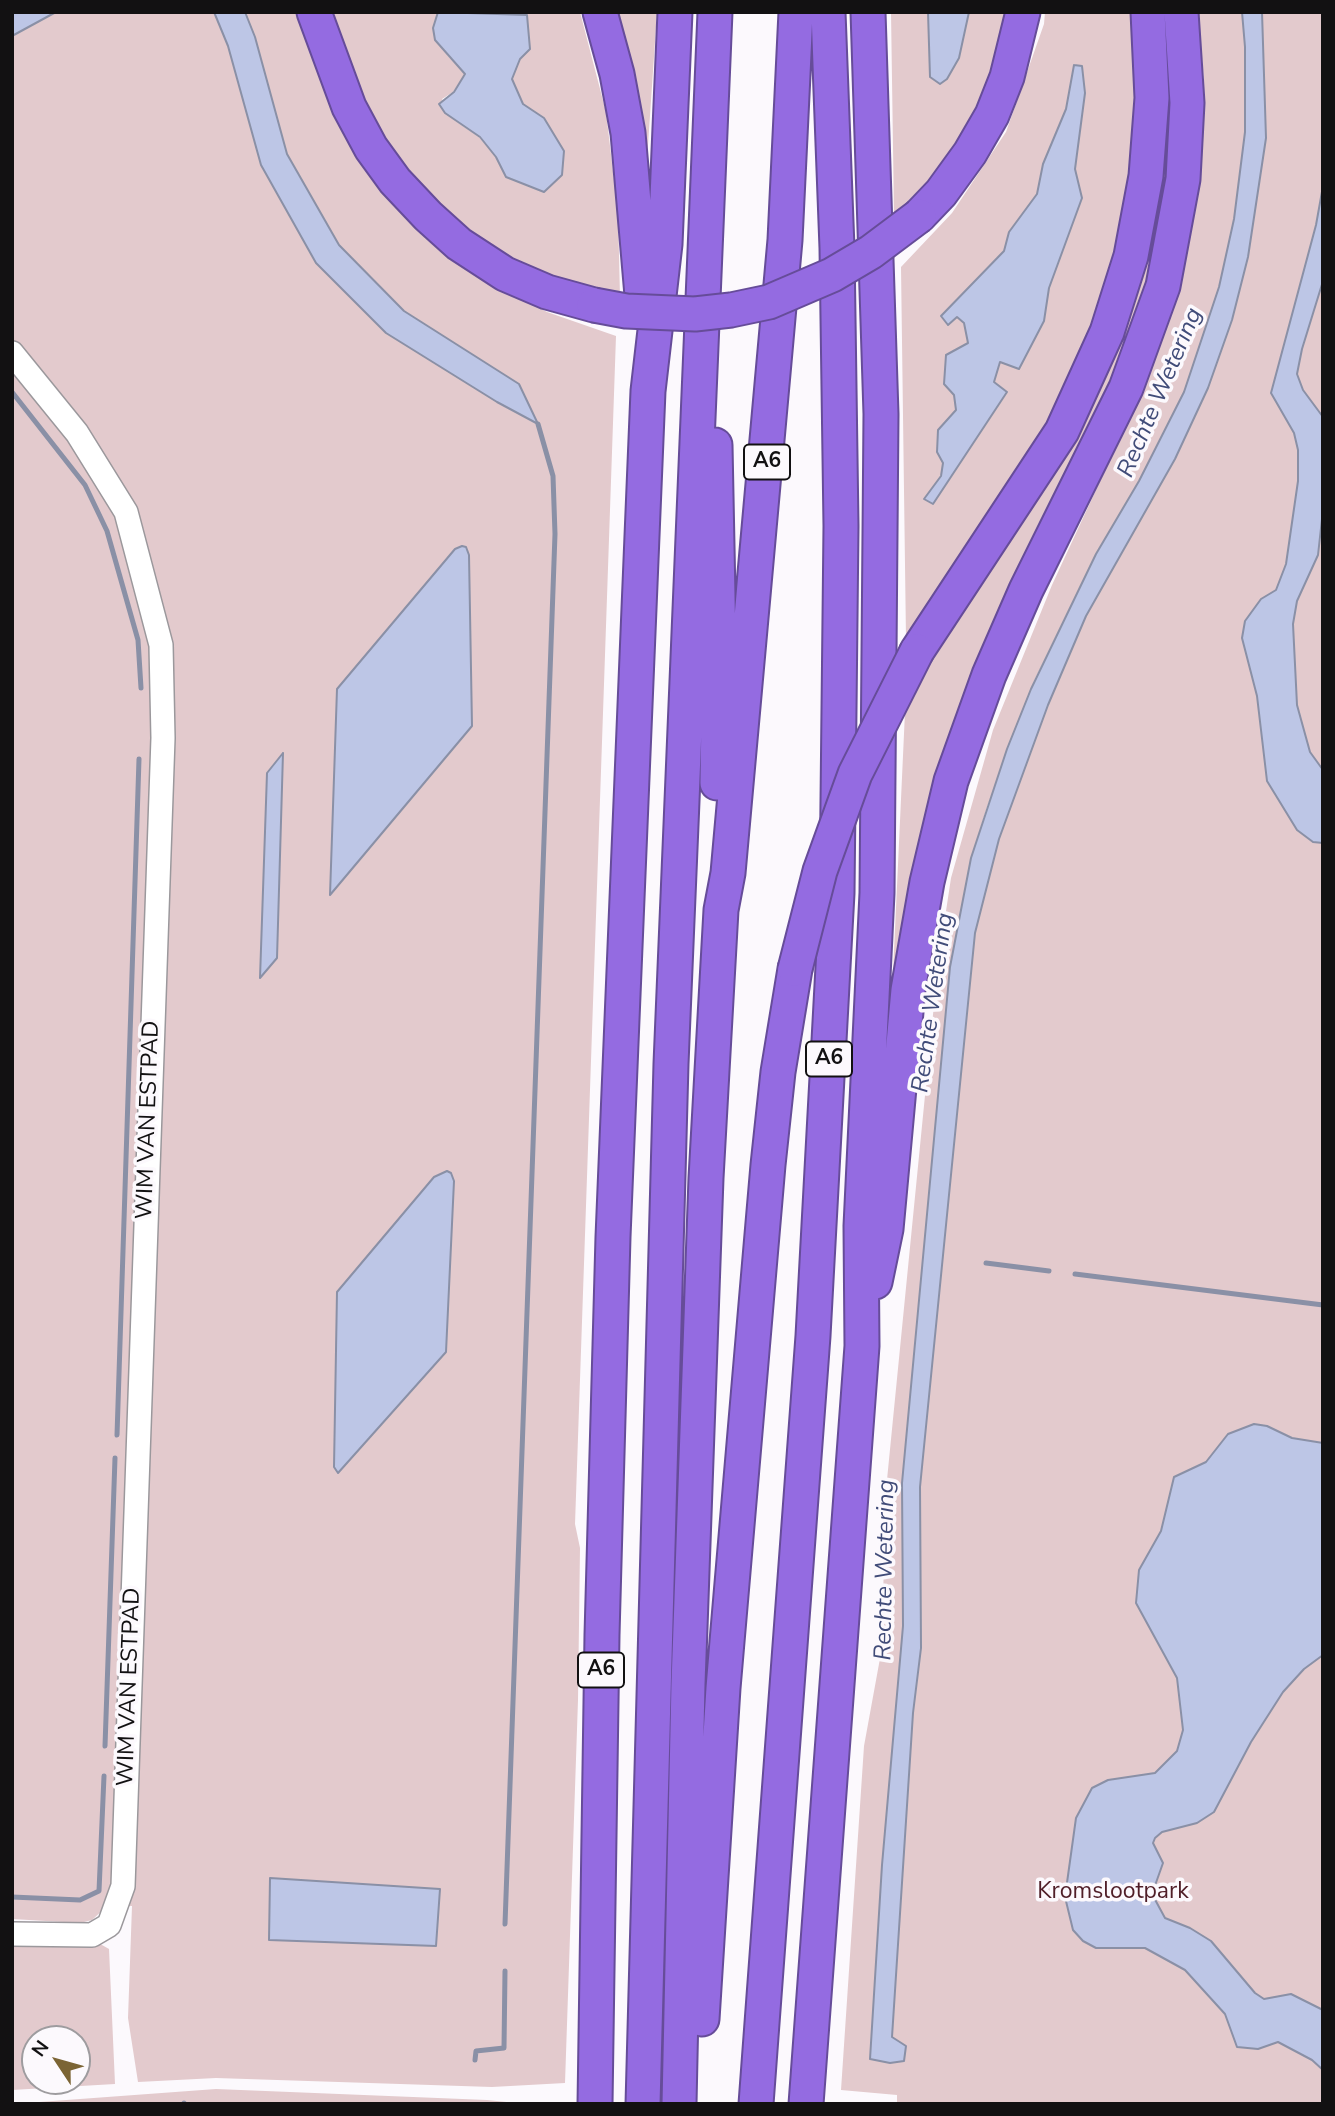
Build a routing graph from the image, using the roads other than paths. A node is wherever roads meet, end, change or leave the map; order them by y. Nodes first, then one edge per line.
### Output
1 (314, 12) edge
2 (600, 12) edge
3 (675, 12) edge
4 (715, 12) edge
5 (796, 12) edge
6 (828, 12) edge
7 (868, 12) edge
8 (1023, 12) edge
9 (1148, 12) edge
10 (1181, 12) edge
11 (706, 268) junction
12 (12, 353) edge
13 (648, 391) junction
14 (721, 910) junction
15 (862, 1346) junction
16 (12, 1934) edge
17 (595, 2104) edge
18 (643, 2104) edge
19 (679, 2104) edge
20 (696, 2104) edge
21 (755, 2104) edge
22 (806, 2104) edge

1 - 8 highway, bridge
2 - 13 highway, A6
3 - 13 highway, A6
4 - 11 highway, A6
5 - 14 highway, A6
6 - 21 highway, A6
7 - 15 highway, A6
9 - 20 highway, A6, bridge
10 - 15 highway, A6
11 - 14 highway, A6
11 - 18 highway, A6
12 - 16 street, WIM VAN ESTPAD
13 - 17 highway, A6
14 - 19 highway, A6
15 - 22 highway, A6

